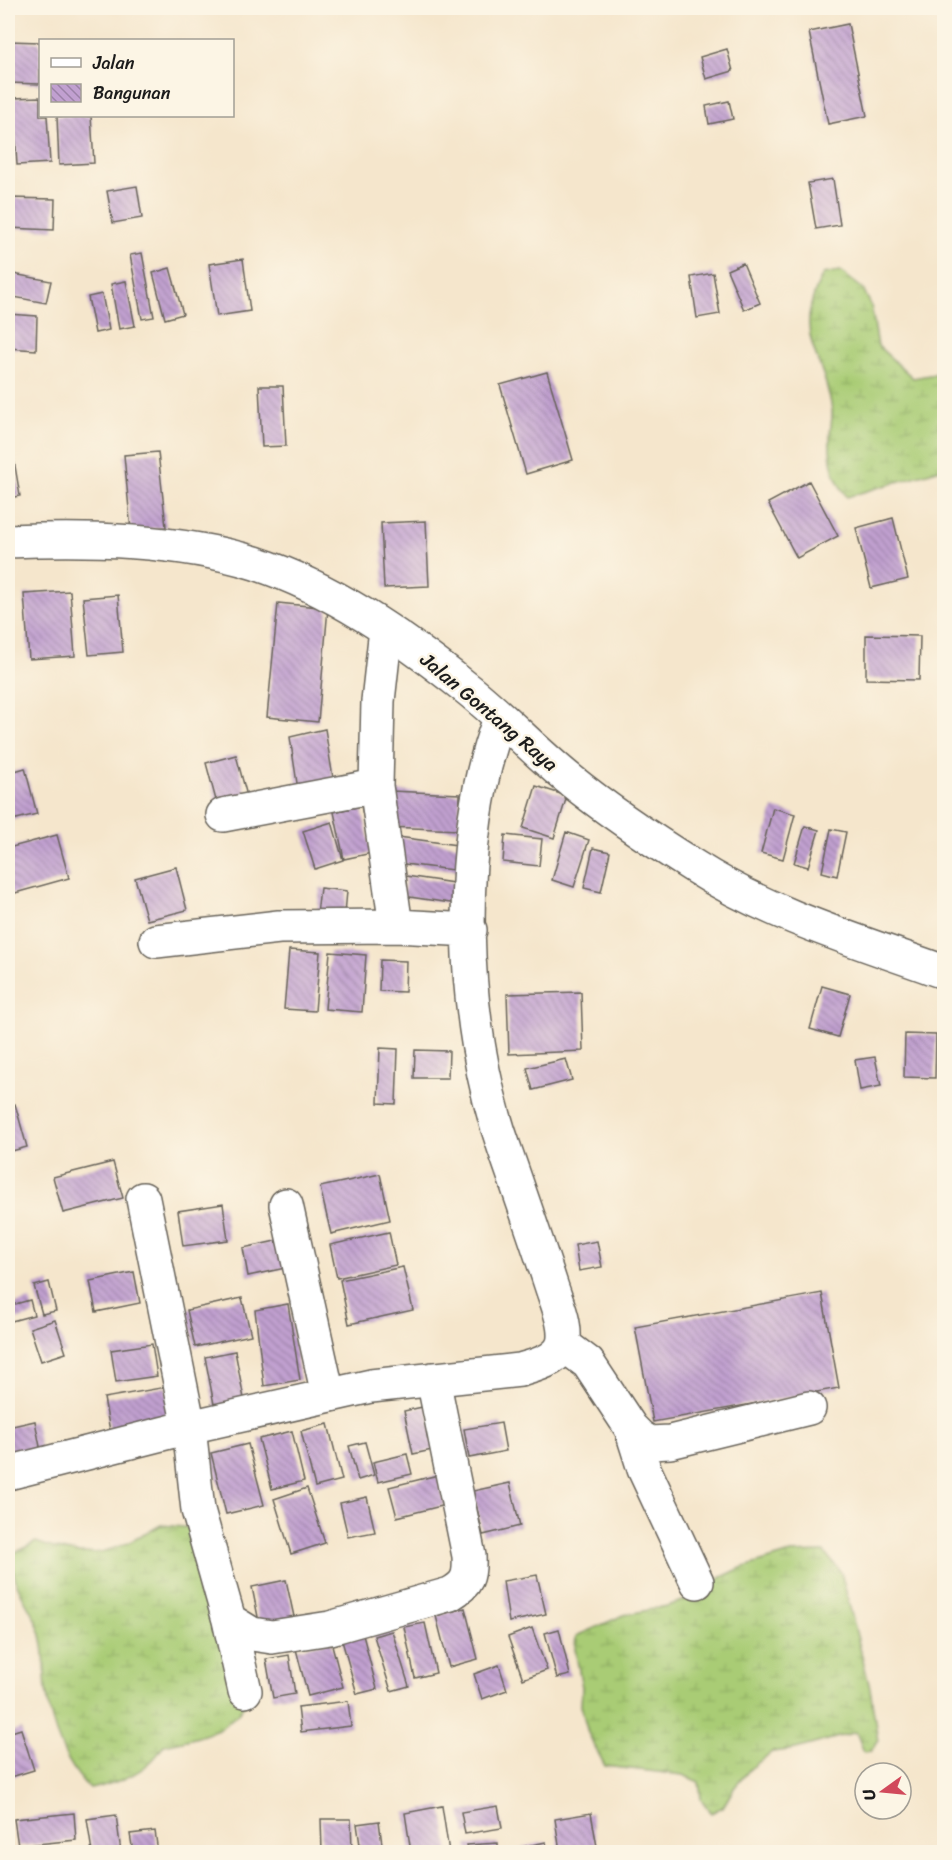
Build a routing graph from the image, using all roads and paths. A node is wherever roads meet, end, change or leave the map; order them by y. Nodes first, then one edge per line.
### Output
1 (8, 541) edge
2 (386, 629) junction
3 (500, 719) junction
4 (376, 786) junction
5 (223, 815) dead end
6 (396, 926) junction
7 (470, 930) junction
8 (156, 941) dead end
9 (945, 972) edge
10 (143, 1199) dead end
11 (286, 1205) dead end
12 (564, 1345) junction
13 (433, 1379) junction
14 (328, 1395) junction
15 (809, 1408) dead end
16 (189, 1427) junction
17 (631, 1428) junction
18 (8, 1473) edge
19 (697, 1582) dead end
20 (229, 1620) junction
21 (245, 1691) dead end

1 - 2 street, Jalan Gontang Raya
2 - 3 street, Jalan Gontang Raya
2 - 4 street
3 - 7 street
3 - 9 street, Jalan Gontang Raya
4 - 5 street
4 - 6 street
6 - 7 street
6 - 8 street
7 - 12 street
10 - 16 street
11 - 14 street
12 - 13 street
12 - 17 street
13 - 14 street
13 - 20 street
14 - 16 street
15 - 17 street
16 - 18 street
16 - 20 street
17 - 19 street
20 - 21 street

